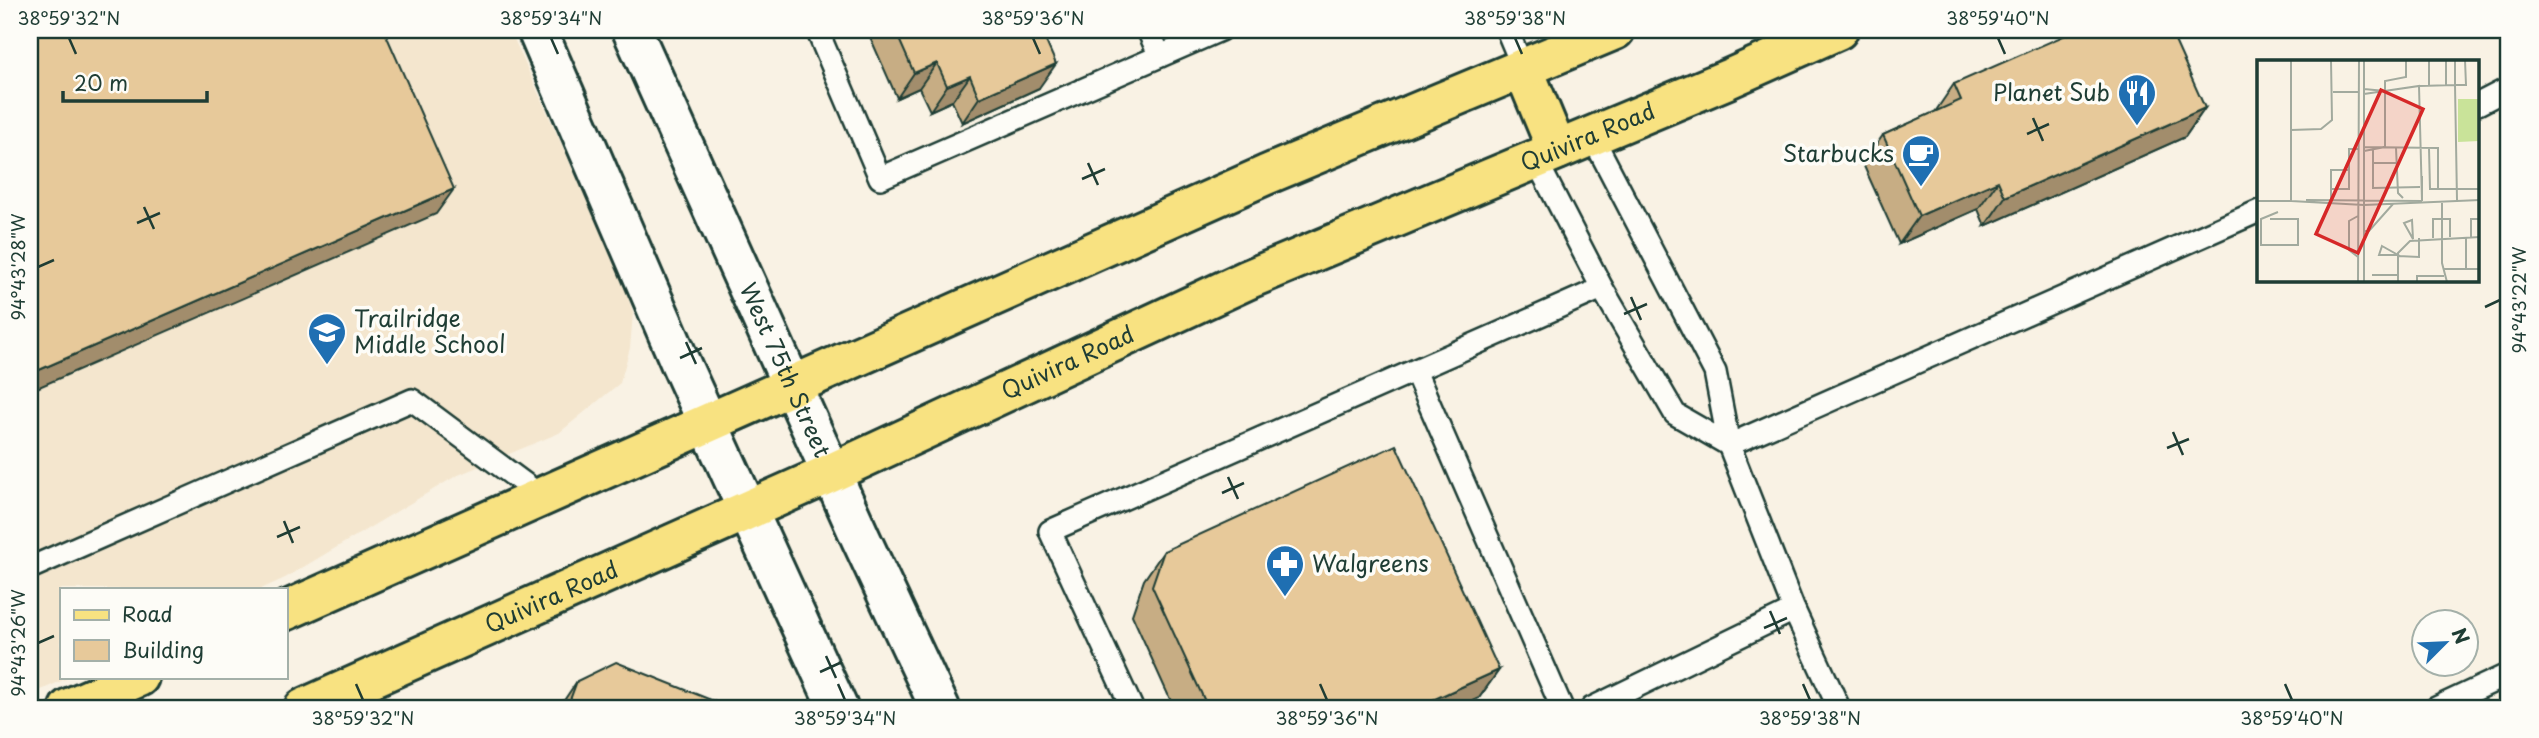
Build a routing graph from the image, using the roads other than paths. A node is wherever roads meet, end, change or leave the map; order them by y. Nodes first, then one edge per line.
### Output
1 (537, 30) edge
2 (632, 30) edge
3 (817, 30) edge
4 (1148, 30) edge
5 (1220, 30) edge
6 (1507, 30) edge
7 (1615, 30) edge
8 (1838, 30) edge
9 (1160, 56) junction
10 (1523, 68) junction
11 (2509, 88) edge
12 (2480, 103) edge
13 (1592, 136) junction
14 (1546, 155) junction
15 (2257, 212) edge
16 (1602, 288) junction
17 (1415, 371) junction
18 (792, 385) junction
19 (706, 422) junction
20 (1730, 445) junction
21 (831, 472) junction
22 (541, 496) junction
23 (746, 511) junction
24 (30, 568) edge
25 (287, 610) edge
26 (1794, 610) junction
27 (2509, 674) edge
28 (137, 678) edge
29 (362, 697) edge
30 (69, 708) edge
31 (304, 708) edge
32 (838, 708) edge
33 (940, 708) edge
34 (1132, 708) edge
35 (1562, 708) edge
36 (1592, 708) edge
37 (1839, 708) edge
38 (2436, 708) edge

1 - 19 main road
2 - 18 main road, West 75th Street
3 - 9 lane
4 - 9 lane
5 - 9 lane
6 - 10 lane
7 - 10 main road
8 - 13 main road, Quivira Road
10 - 14 main road
10 - 18 main road
11 - 12 lane
13 - 14 main road, Quivira Road
13 - 20 lane
14 - 16 lane
14 - 21 main road, Quivira Road
15 - 20 lane
16 - 17 lane
16 - 20 lane
17 - 34 lane
17 - 35 lane
18 - 19 main road
18 - 21 main road, West 75th Street
19 - 22 main road
19 - 23 main road
20 - 26 lane
21 - 23 main road, Quivira Road
21 - 33 main road, West 75th Street
22 - 24 lane
22 - 25 main road
23 - 29 main road, Quivira Road
23 - 32 main road
26 - 36 lane
26 - 37 lane
27 - 38 lane
28 - 30 main road
29 - 31 main road, Quivira Road

